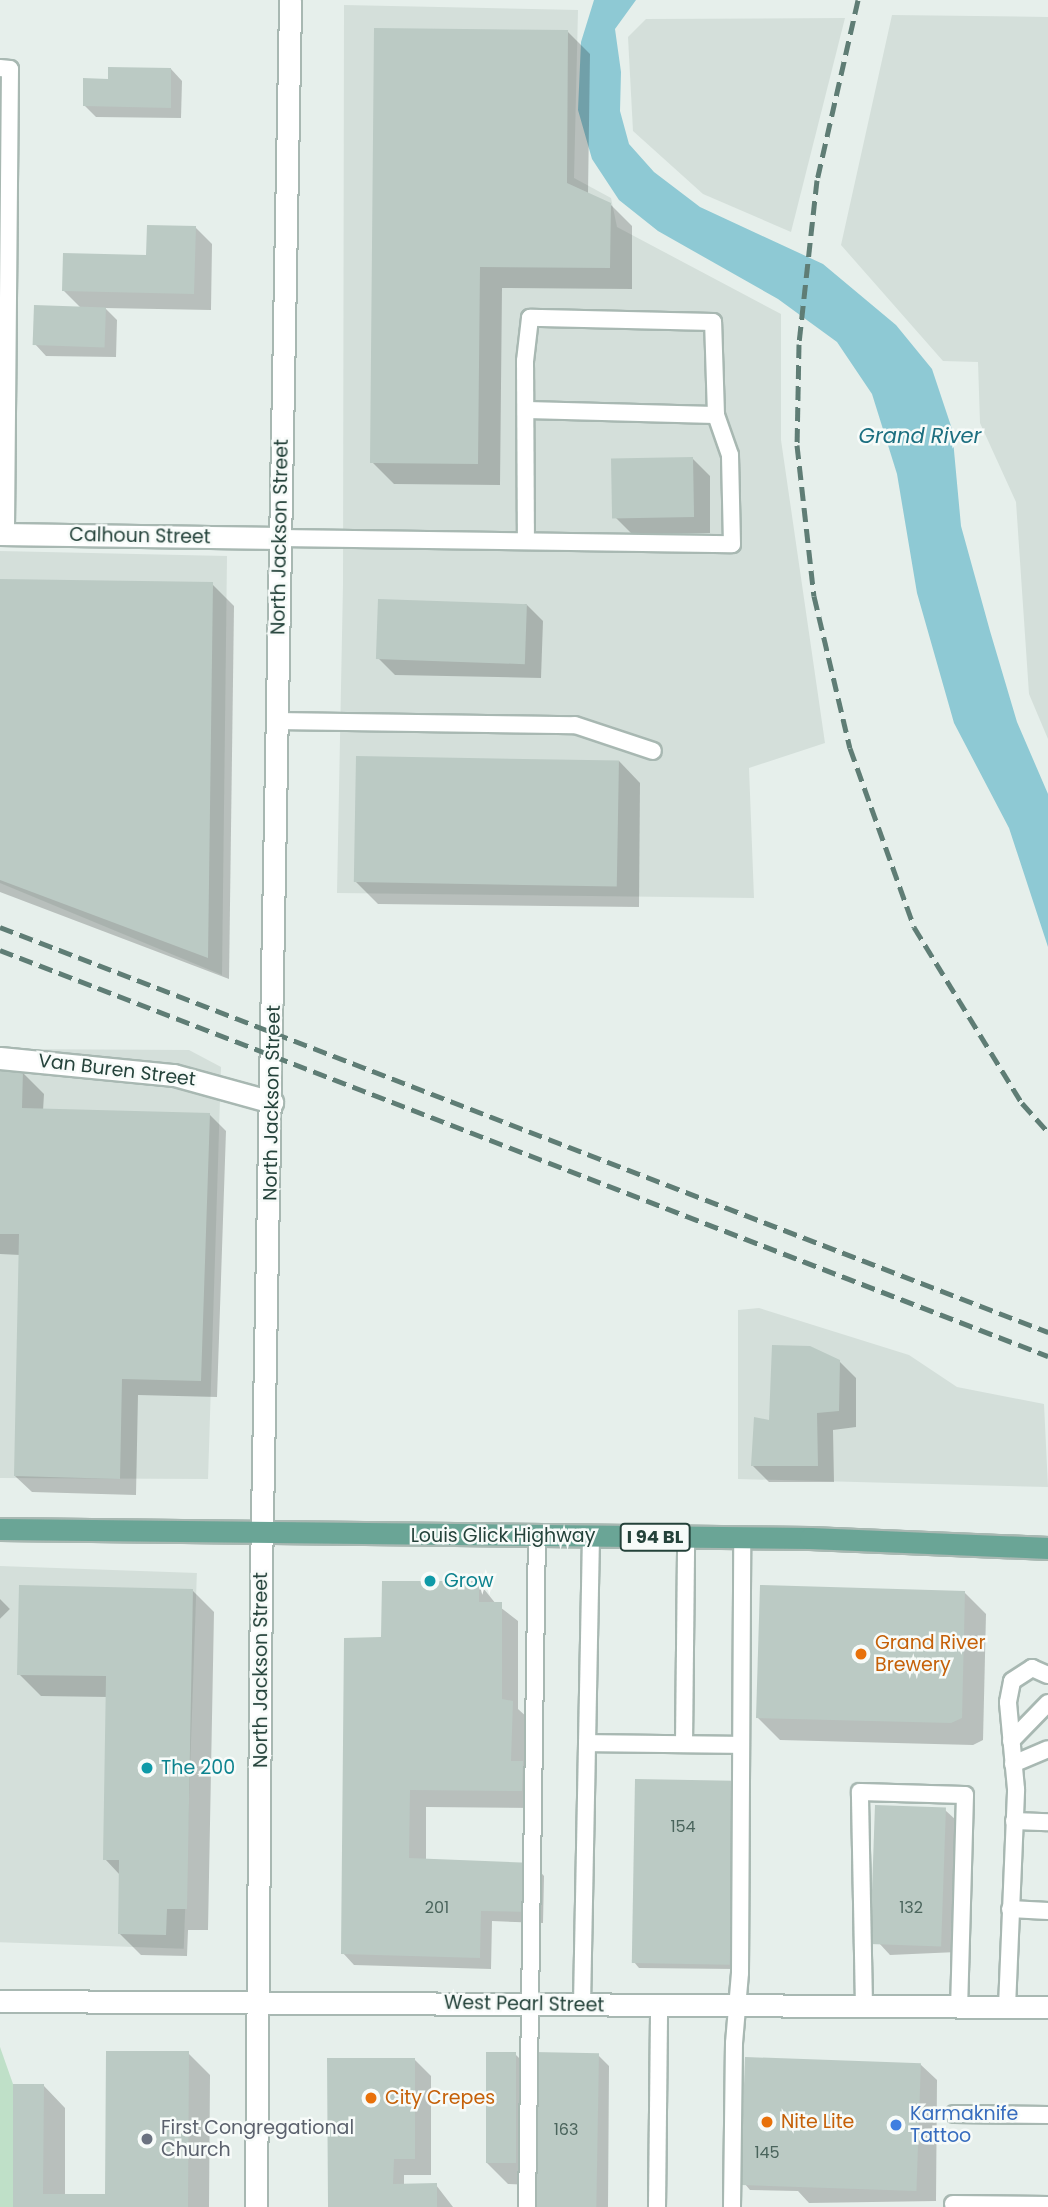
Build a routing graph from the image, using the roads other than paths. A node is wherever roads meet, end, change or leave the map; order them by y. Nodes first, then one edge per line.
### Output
1 (290, 0) edge
2 (0, 68) edge
3 (526, 410) junction
4 (716, 415) junction
5 (3, 534) edge
6 (280, 538) junction
7 (526, 540) junction
8 (276, 721) junction
9 (653, 751) dead end
10 (0, 1058) edge
11 (272, 1102) junction
12 (0, 1529) edge
13 (262, 1532) junction
14 (537, 1536) junction
15 (591, 1536) junction
16 (686, 1537) junction
17 (742, 1537) junction
18 (1048, 1548) edge
19 (1048, 1675) edge
20 (1048, 1703) edge
21 (1012, 1741) junction
22 (587, 1742) junction
23 (684, 1744) junction
24 (741, 1745) junction
25 (1048, 1749) edge
26 (1013, 1764) junction
27 (1014, 1821) junction
28 (1048, 1822) edge
29 (1010, 1909) junction
30 (1048, 1911) edge
31 (0, 2001) edge
32 (258, 2002) junction
33 (959, 2004) junction
34 (533, 2005) junction
35 (659, 2005) junction
36 (737, 2005) junction
37 (582, 2006) junction
38 (864, 2006) junction
39 (1007, 2007) junction
40 (1048, 2007) edge
41 (954, 2114) dead end
42 (1048, 2115) edge
43 (953, 2204) dead end
44 (1048, 2205) edge
45 (256, 2207) edge
46 (527, 2207) edge
47 (657, 2207) edge
48 (732, 2207) edge

1 - 6 street, North Jackson Street
2 - 5 lane
3 - 4 lane
3 - 4 lane
3 - 7 lane
4 - 7 lane
5 - 6 street, Calhoun Street
6 - 7 lane
6 - 8 street, North Jackson Street
8 - 9 lane
8 - 11 street, North Jackson Street
10 - 11 street, Van Buren Street
11 - 13 street, North Jackson Street
12 - 13 main road, Louis Glick Highway / I 94 BL
13 - 14 main road, Louis Glick Highway / I 94 BL
13 - 32 street, North Jackson Street
14 - 15 main road, Louis Glick Highway / I 94 BL
14 - 34 lane
15 - 16 main road, Louis Glick Highway / I 94 BL
15 - 22 lane
16 - 17 main road, Louis Glick Highway / I 94 BL
16 - 23 lane
17 - 18 main road, Louis Glick Highway / I 94 BL
17 - 24 lane
19 - 21 lane
20 - 21 lane
21 - 26 lane
22 - 23 lane
22 - 37 lane
23 - 24 lane
24 - 36 lane
25 - 26 lane
26 - 27 lane
27 - 28 lane
27 - 29 lane
29 - 30 lane
29 - 39 lane
31 - 32 street, West Pearl Street
32 - 34 street, West Pearl Street
32 - 45 street, North Jackson Street
33 - 38 street, West Pearl Street
33 - 38 lane
33 - 39 street, West Pearl Street
34 - 37 street, West Pearl Street
34 - 46 lane
35 - 36 street, West Pearl Street
35 - 37 street, West Pearl Street
35 - 47 lane
36 - 38 street, West Pearl Street
36 - 48 lane
39 - 40 street, West Pearl Street
41 - 42 lane
43 - 44 lane

